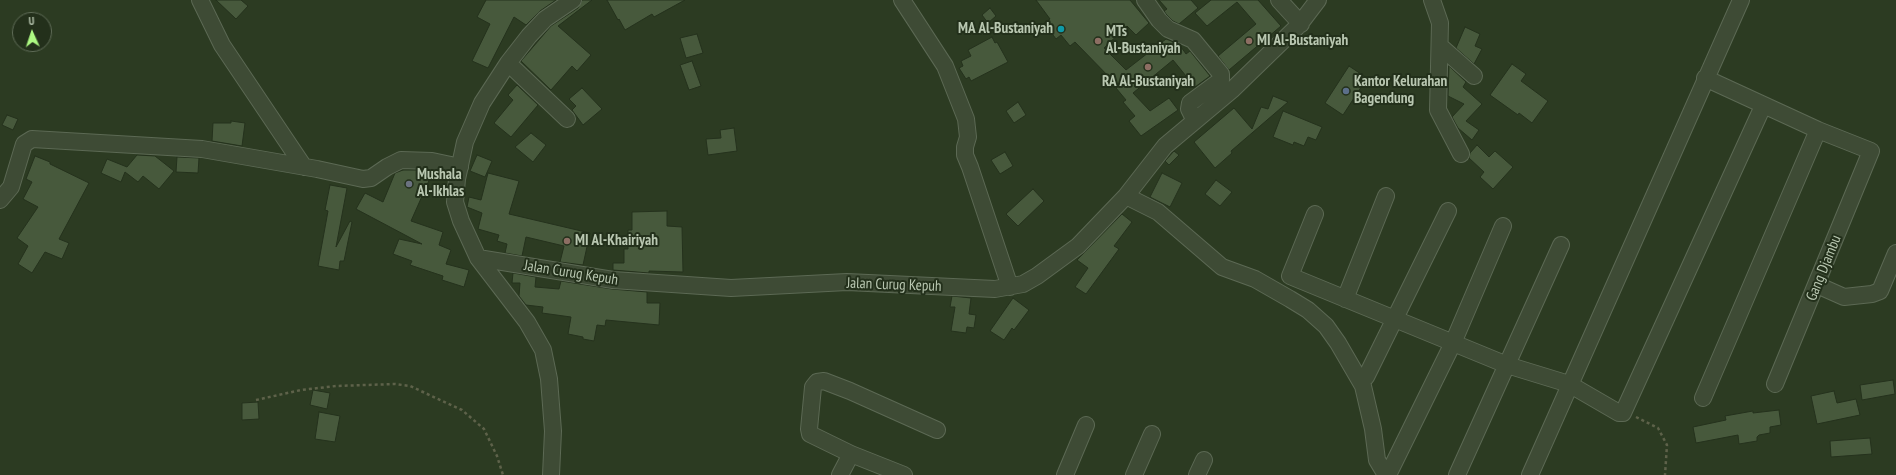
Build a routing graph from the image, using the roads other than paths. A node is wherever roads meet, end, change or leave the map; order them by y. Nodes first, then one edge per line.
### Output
1 (200, 0) edge
2 (573, 0) edge
3 (902, 0) edge
4 (1145, 0) edge
5 (1279, 0) edge
6 (1318, 0) edge
7 (1432, 0) edge
8 (1740, 0) edge
9 (1301, 24) junction
10 (1440, 46) junction
11 (508, 63) junction
12 (1474, 76) dead end
13 (1705, 78) junction
14 (1763, 106) junction
15 (567, 119) dead end
16 (1195, 121) junction
17 (1818, 130) junction
18 (1461, 154) dead end
19 (304, 167) junction
20 (460, 167) junction
21 (1126, 196) junction
22 (1386, 196) dead end
23 (0, 200) edge
24 (1448, 211) dead end
25 (1315, 214) dead end
26 (1504, 226) dead end
27 (1561, 245) dead end
28 (1896, 253) edge
29 (478, 258) junction
30 (1817, 285) junction
31 (1010, 287) junction
32 (1345, 299) junction
33 (1396, 320) junction
34 (1453, 344) junction
35 (1506, 365) junction
36 (1366, 377) dead end
37 (1569, 384) junction
38 (1775, 384) dead end
39 (1703, 398) dead end
40 (1086, 425) dead end
41 (937, 430) dead end
42 (1152, 434) dead end
43 (851, 454) junction
44 (1204, 460) dead end
45 (551, 475) edge
46 (840, 475) edge
47 (904, 475) edge
48 (1065, 475) edge
49 (1134, 475) edge
50 (1197, 475) edge
51 (1387, 475) edge
52 (1457, 475) edge
53 (1530, 475) edge

1 - 19 street
2 - 11 street
3 - 31 street
4 - 16 street
5 - 9 street
6 - 9 street, Jalan Curug Kepuh
7 - 10 street
8 - 13 street
9 - 16 street, Jalan Curug Kepuh
10 - 12 street
10 - 18 street
11 - 15 street
11 - 20 street
13 - 14 street
13 - 37 street
14 - 17 street
14 - 37 street
16 - 21 street, Jalan Curug Kepuh
17 - 30 street, Gang Djambu
17 - 39 street
19 - 20 street
19 - 23 street
20 - 29 street
21 - 31 street, Jalan Curug Kepuh
21 - 51 street
22 - 32 street
24 - 33 street
25 - 32 street
26 - 34 street
27 - 35 street
28 - 30 street
29 - 31 street, Jalan Curug Kepuh
29 - 45 street
30 - 38 street, Gang Djambu
32 - 33 street
33 - 34 street
33 - 36 street
34 - 35 street
34 - 51 street
35 - 37 street
35 - 52 street
37 - 53 street
40 - 48 street
41 - 43 street
42 - 49 street
43 - 46 street
43 - 47 street
44 - 50 street

